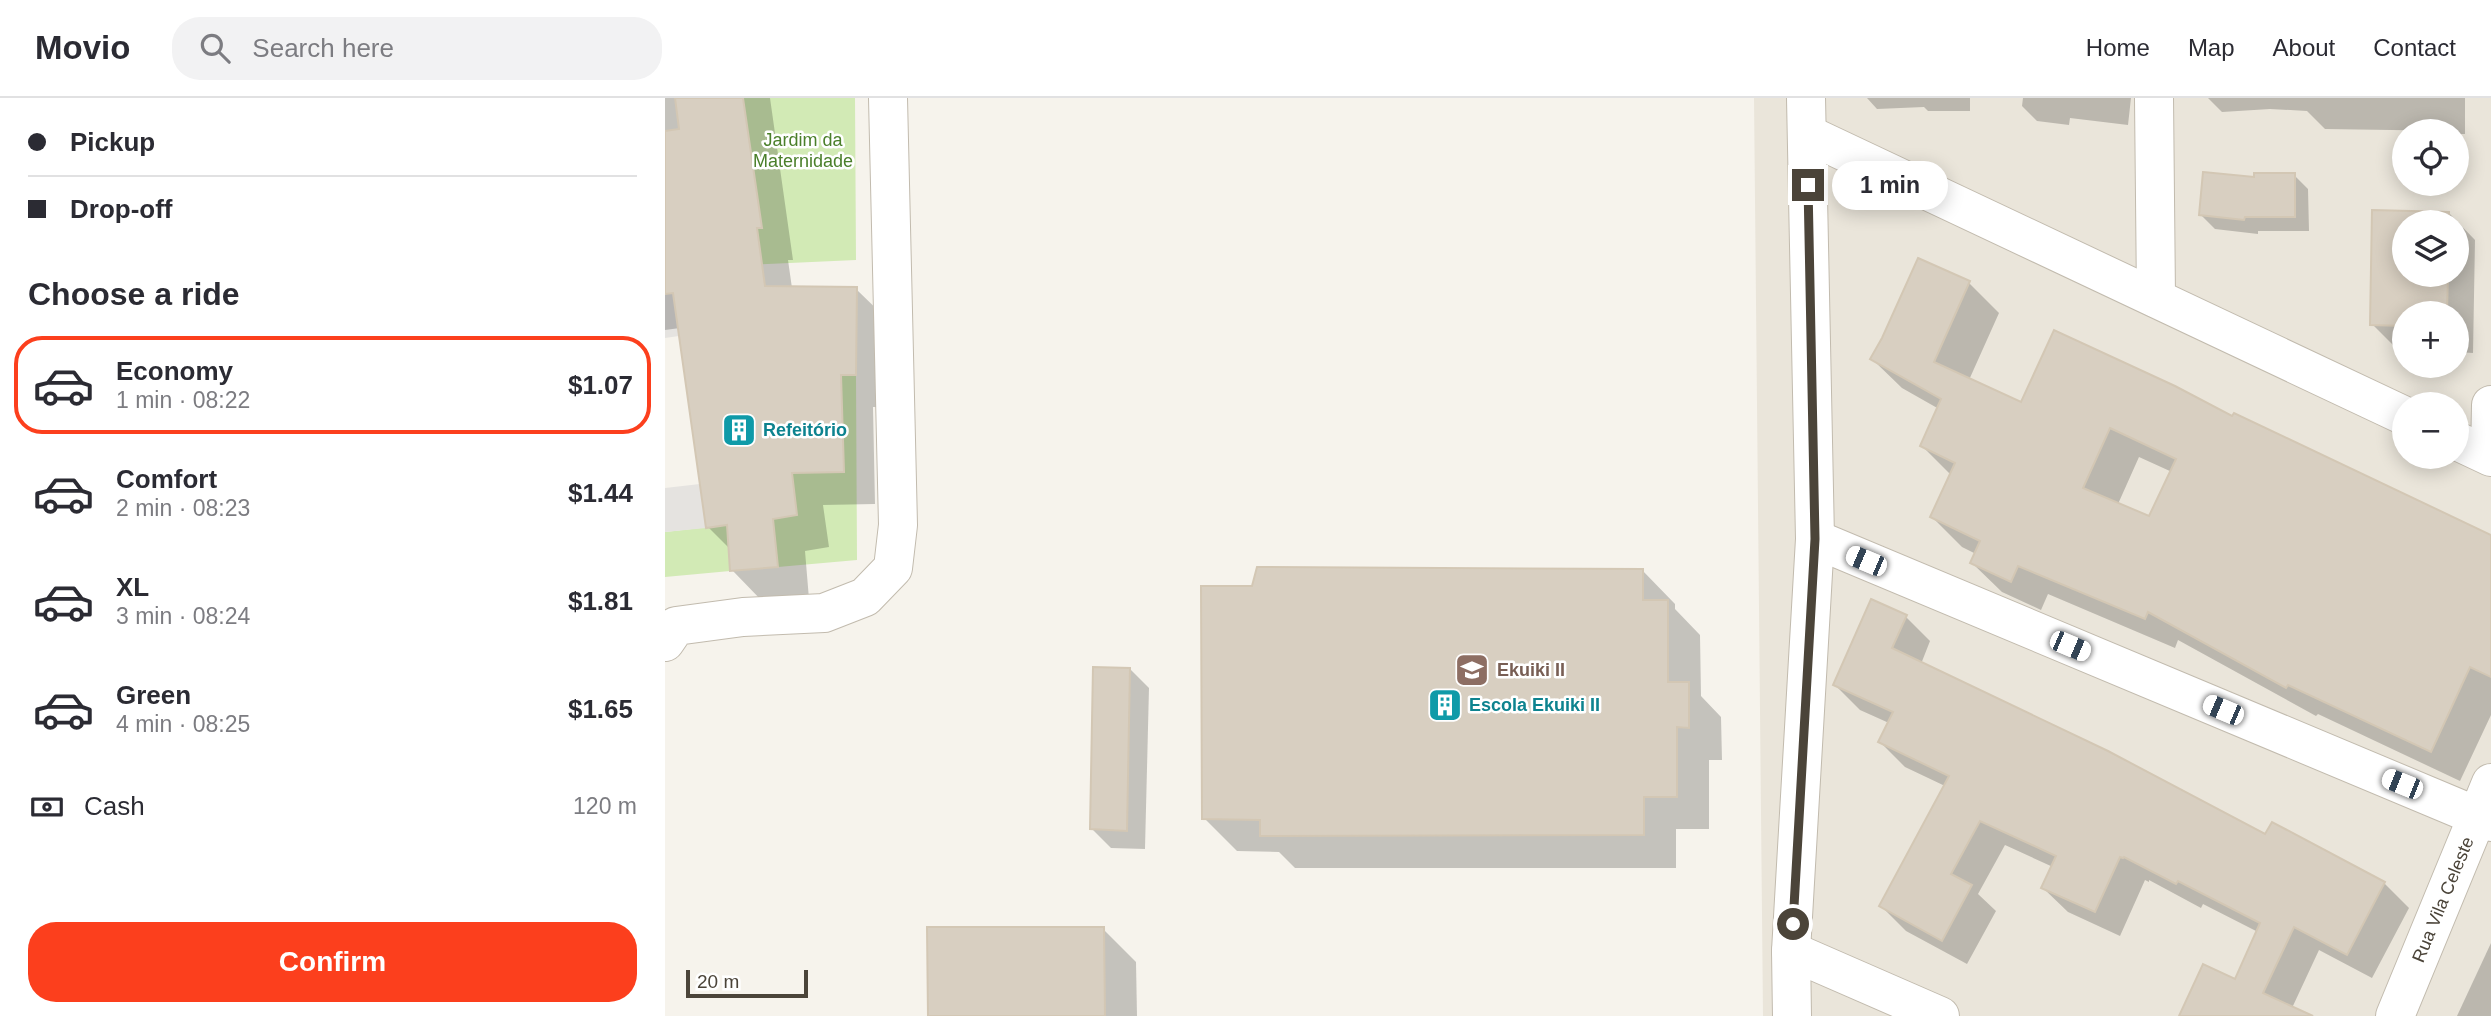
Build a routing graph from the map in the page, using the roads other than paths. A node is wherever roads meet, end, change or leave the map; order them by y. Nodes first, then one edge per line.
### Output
1 (888, 98) edge
2 (2154, 98) edge
3 (1807, 116) edge
4 (2156, 298) junction
5 (2491, 405) edge
6 (2392, 410) edge
7 (2479, 451) edge
8 (1815, 539) junction
9 (665, 642) edge
10 (2487, 807) edge
11 (1791, 951) junction
12 (1792, 1016) edge
13 (1940, 1016) edge
14 (2395, 1016) edge

1 - 9 street
2 - 4 street
3 - 4 street
3 - 8 street
4 - 6 street
5 - 7 street
8 - 10 street
8 - 11 street
10 - 14 street, Rua Vila Celeste
11 - 12 street
11 - 13 street

